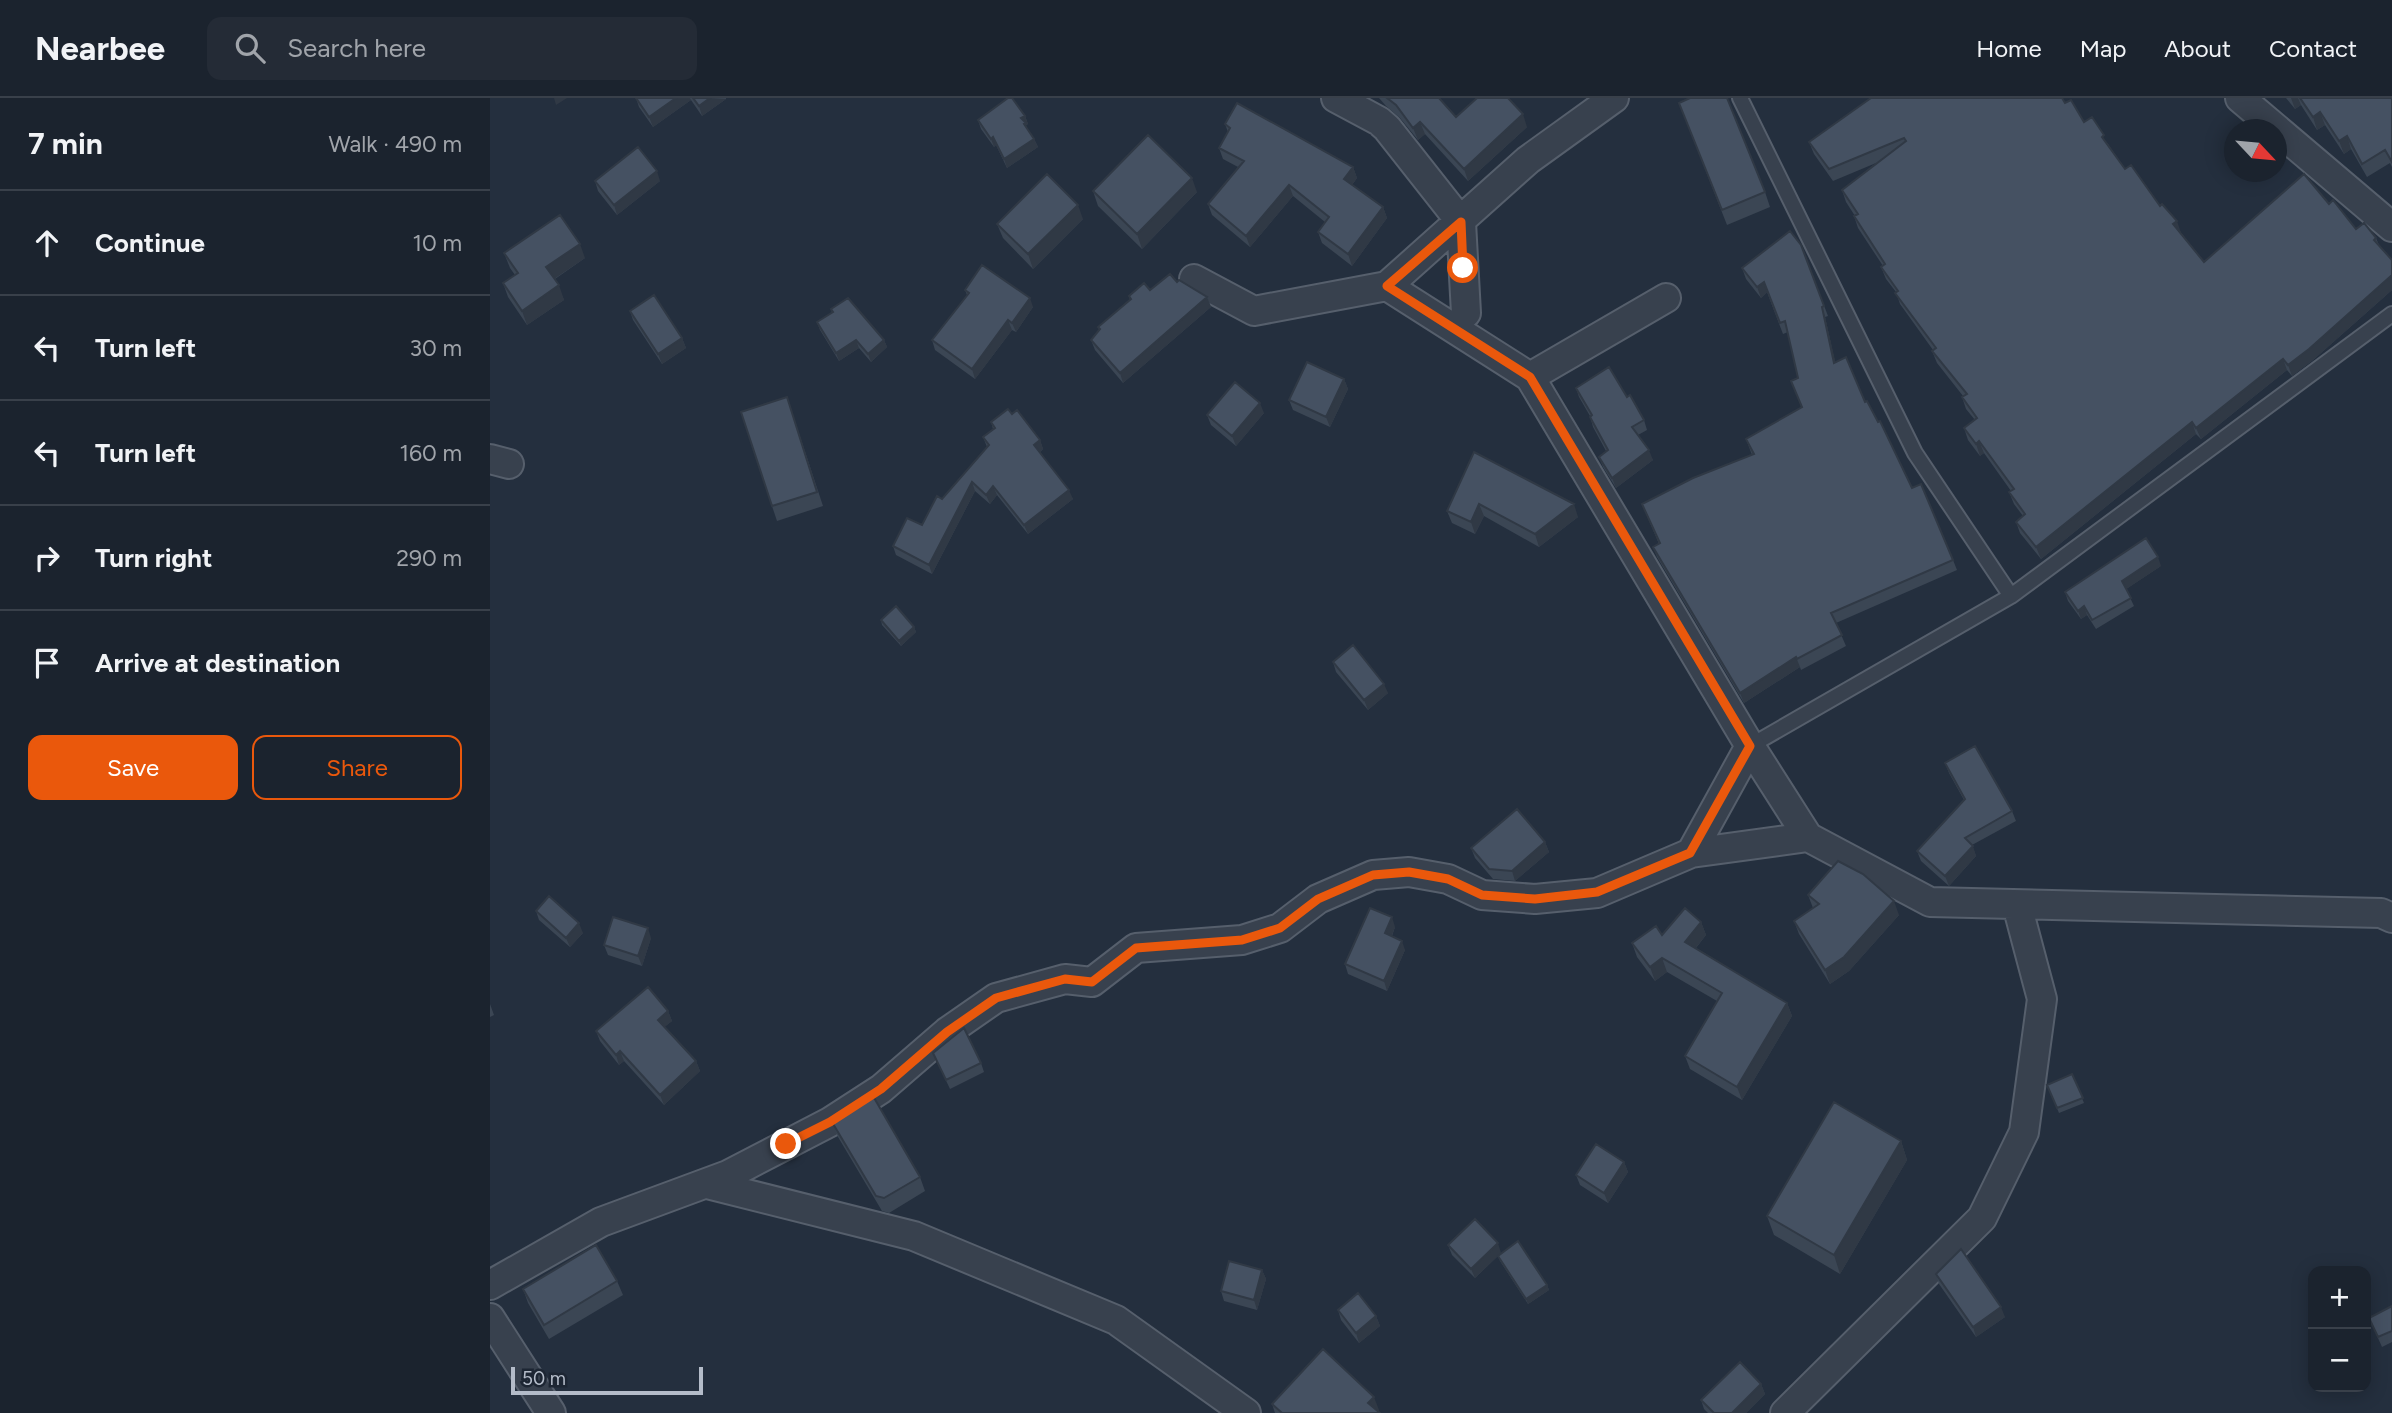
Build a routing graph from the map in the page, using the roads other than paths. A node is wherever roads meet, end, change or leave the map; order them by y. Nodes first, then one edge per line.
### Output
1 (1336, 98) edge
2 (1614, 98) edge
3 (1740, 98) edge
4 (2240, 98) edge
5 (1461, 222) junction
6 (2392, 227) edge
7 (1194, 279) dead end
8 (1387, 286) junction
9 (1666, 298) dead end
10 (1466, 313) dead end
11 (2392, 314) edge
12 (1530, 377) junction
13 (2011, 596) junction
14 (1750, 746) junction
15 (1808, 837) junction
16 (1690, 853) junction
17 (2017, 905) junction
18 (2392, 918) edge
19 (707, 1184) junction
20 (490, 1285) edge
21 (490, 1318) edge
22 (551, 1413) edge
23 (1246, 1413) edge
24 (1785, 1413) edge

1 - 5 street
2 - 5 street
3 - 13 lane
4 - 6 street
5 - 8 street
5 - 10 street
7 - 8 street
8 - 12 street
9 - 12 street
11 - 13 lane
12 - 14 street
13 - 14 lane
14 - 15 street
14 - 16 street
15 - 16 street
15 - 17 street
16 - 19 street
17 - 18 street
17 - 24 street
19 - 20 street
19 - 23 street
21 - 22 street

